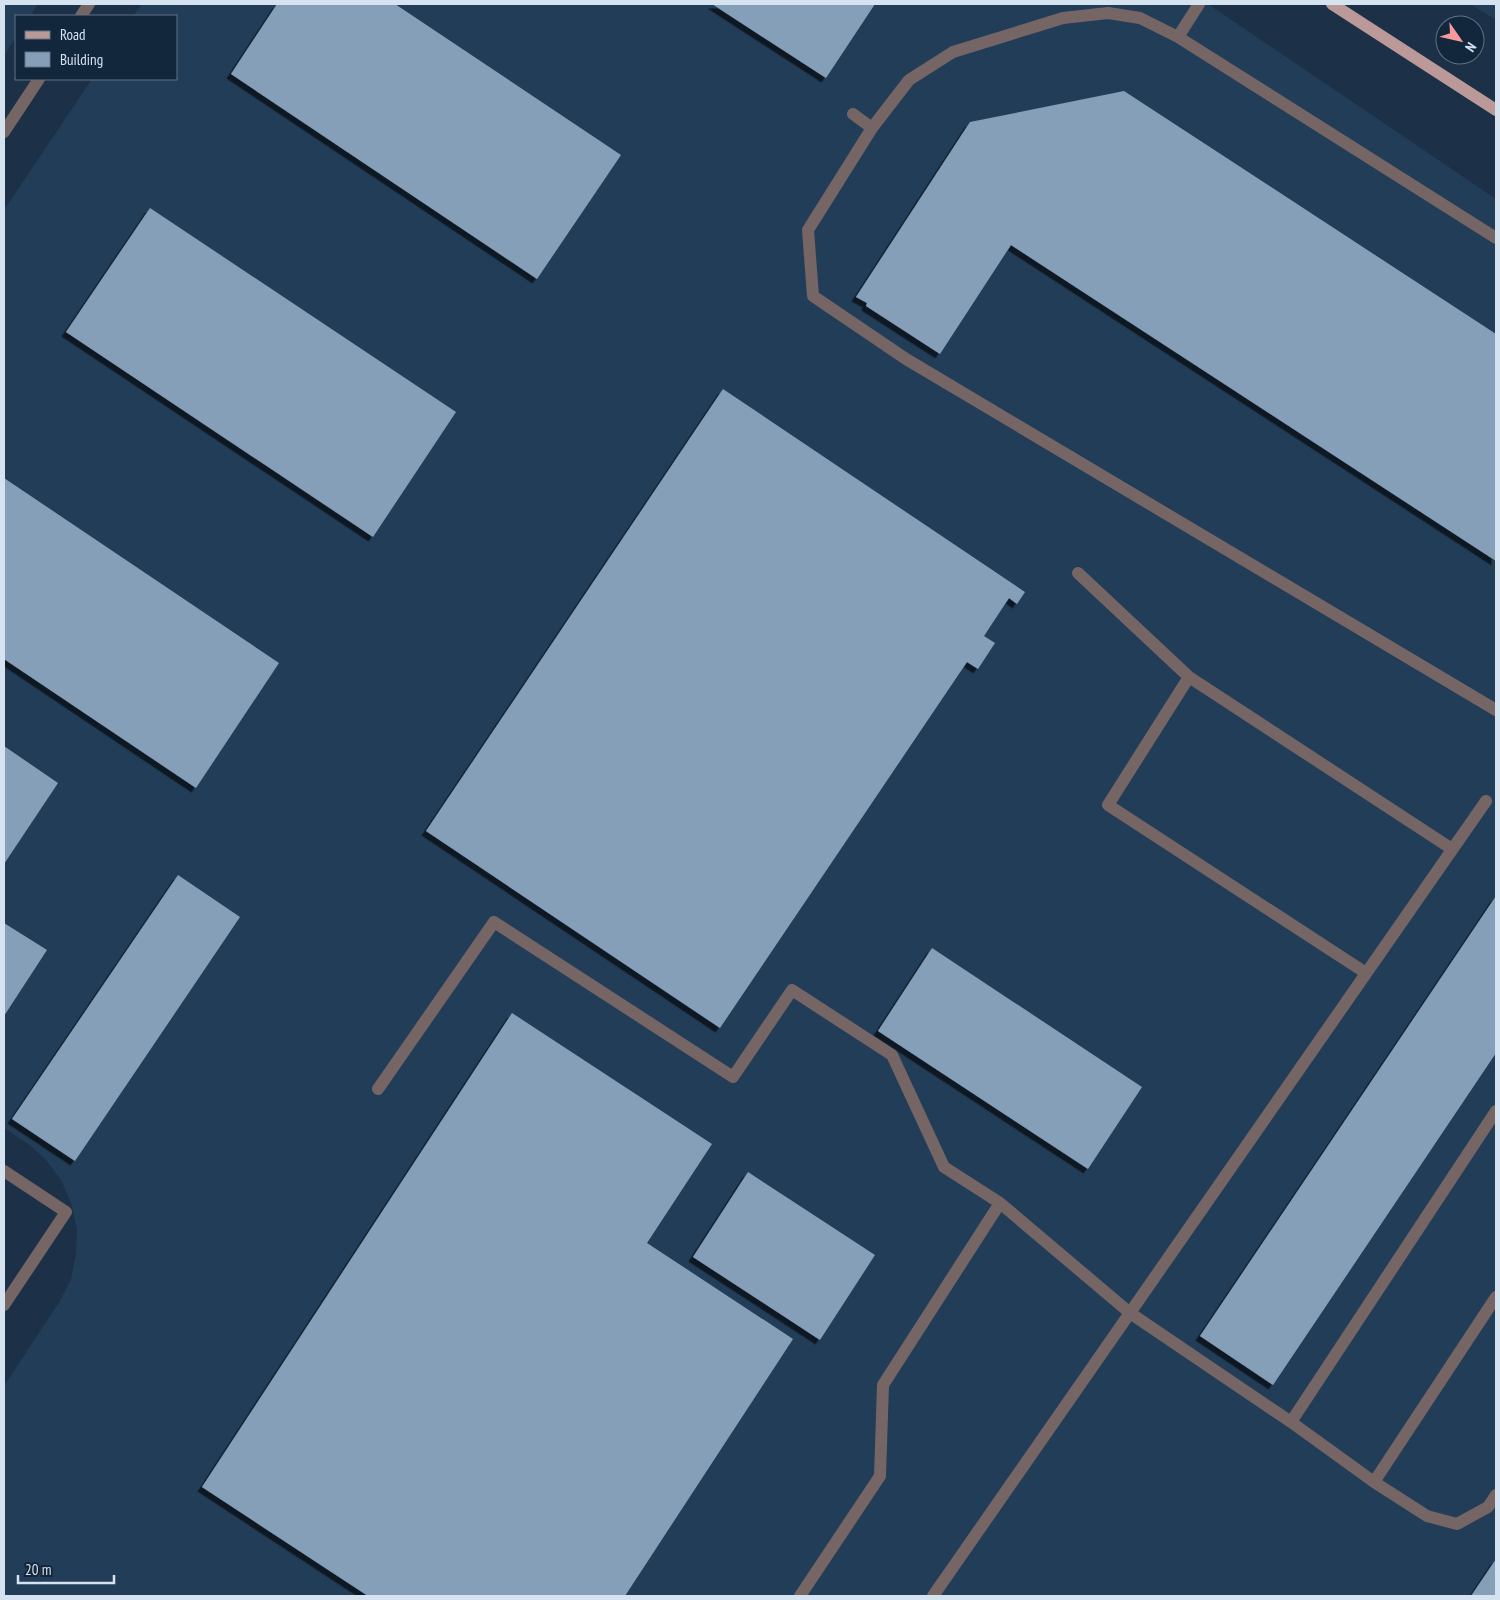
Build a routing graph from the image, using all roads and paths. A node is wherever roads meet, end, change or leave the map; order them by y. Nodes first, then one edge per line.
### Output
1 (89, 4) edge
2 (1199, 4) edge
3 (1334, 4) edge
4 (82, 15) edge
5 (1178, 37) junction
6 (38, 80) edge
7 (1496, 110) edge
8 (853, 114) dead end
9 (872, 128) junction
10 (4, 132) edge
11 (1496, 238) edge
12 (1078, 573) dead end
13 (1190, 677) junction
14 (1496, 710) edge
15 (1486, 801) dead end
16 (1452, 849) junction
17 (1366, 973) junction
18 (378, 1089) dead end
19 (1496, 1110) edge
20 (4, 1171) edge
21 (1000, 1203) junction
22 (1496, 1297) edge
23 (4, 1305) edge
24 (1130, 1313) junction
25 (1291, 1422) junction
26 (1374, 1482) junction
27 (1496, 1495) edge
28 (800, 1596) edge
29 (933, 1596) edge

1 - 4 street
2 - 5 street
3 - 7 main road
5 - 9 street
5 - 11 street
6 - 10 street
8 - 9 street
9 - 14 street
12 - 13 street
13 - 16 street
13 - 17 street
15 - 16 street
16 - 17 street
17 - 24 street
18 - 21 street
19 - 25 street
20 - 23 street
21 - 24 street
21 - 28 street
22 - 26 street
24 - 25 street
24 - 29 street
25 - 26 street
26 - 27 street

